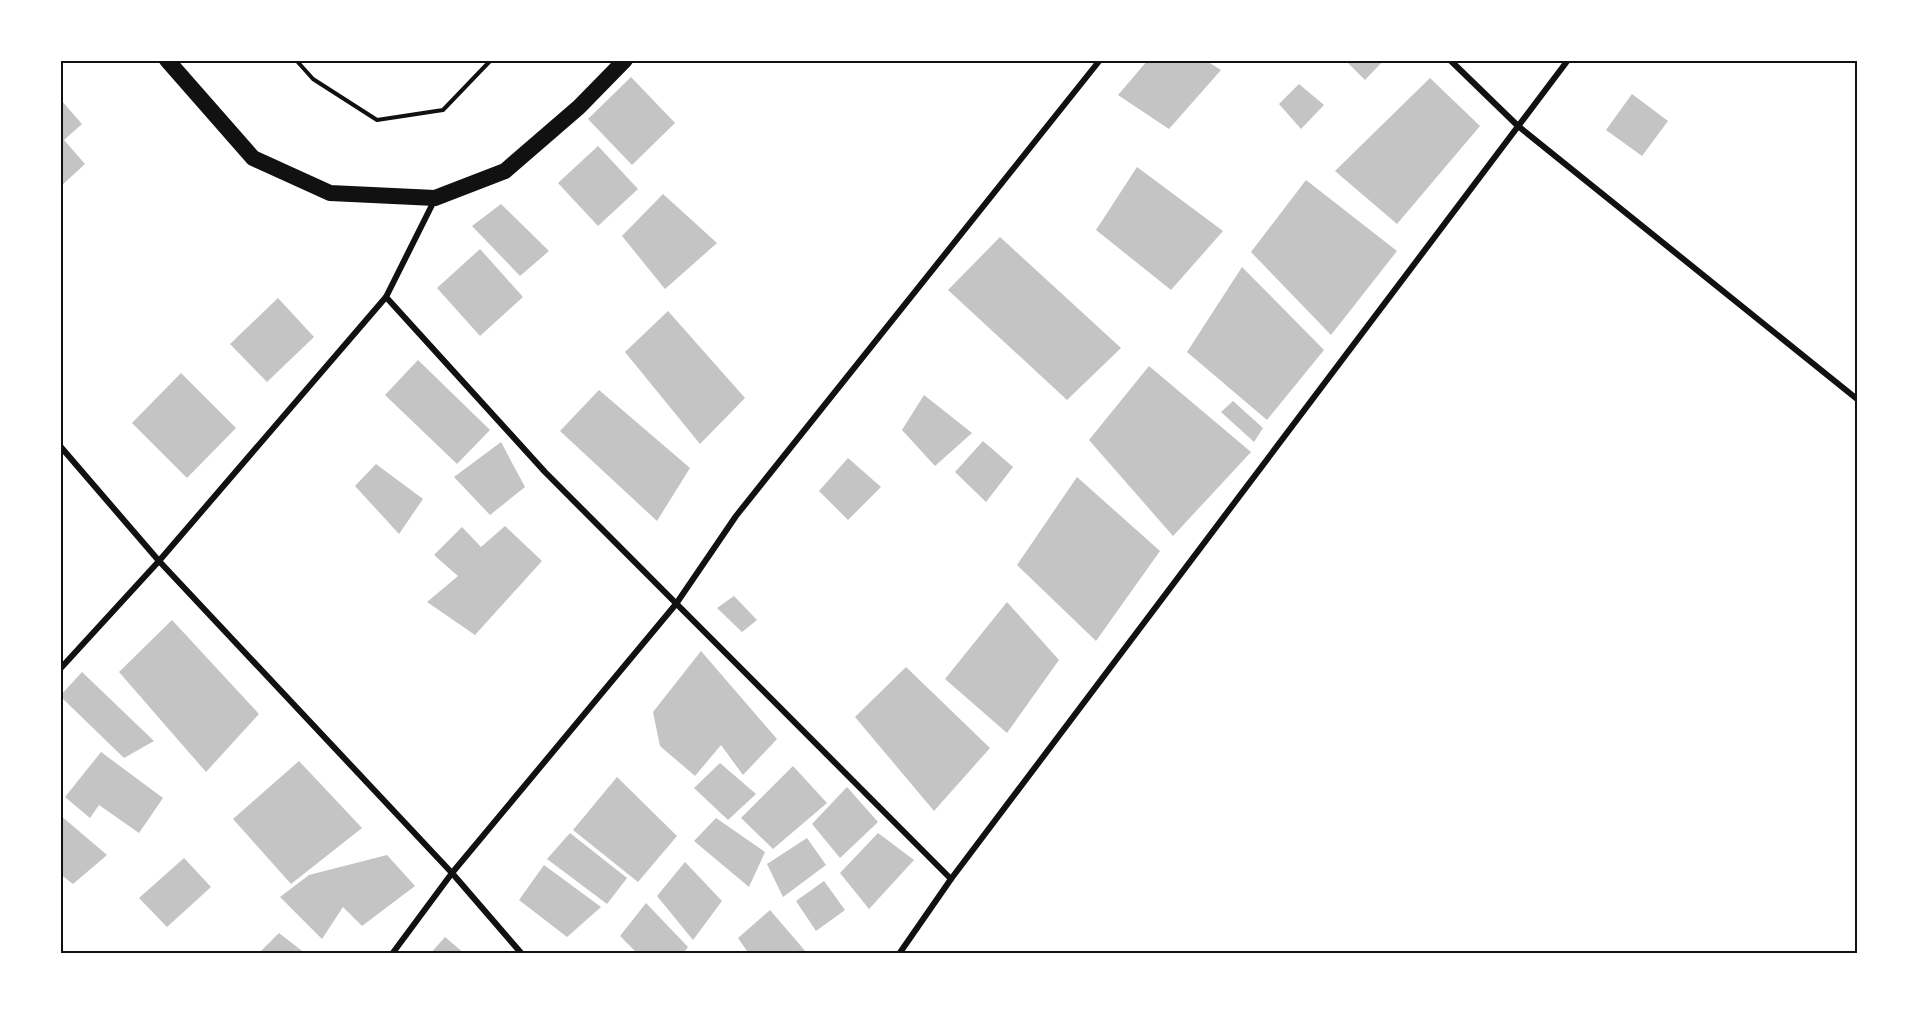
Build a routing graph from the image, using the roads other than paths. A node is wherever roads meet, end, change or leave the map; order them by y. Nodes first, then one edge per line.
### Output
1 (167, 60) edge
2 (625, 60) edge
3 (1100, 60) edge
4 (1450, 60) edge
5 (1568, 60) edge
6 (1518, 126) junction
7 (435, 198) junction
8 (386, 297) junction
9 (1857, 399) edge
10 (60, 446) edge
11 (159, 561) junction
12 (676, 604) junction
13 (60, 669) edge
14 (452, 873) junction
15 (951, 879) junction
16 (392, 954) edge
17 (522, 954) edge
18 (898, 954) edge

1 - 7 highway
2 - 7 highway
3 - 12 street
4 - 6 street
5 - 6 street
6 - 9 street
6 - 15 street
7 - 8 street
8 - 11 street
8 - 12 street
10 - 11 street
11 - 13 street
11 - 14 street
12 - 14 street
12 - 15 street
14 - 16 street
14 - 17 street
15 - 18 street

